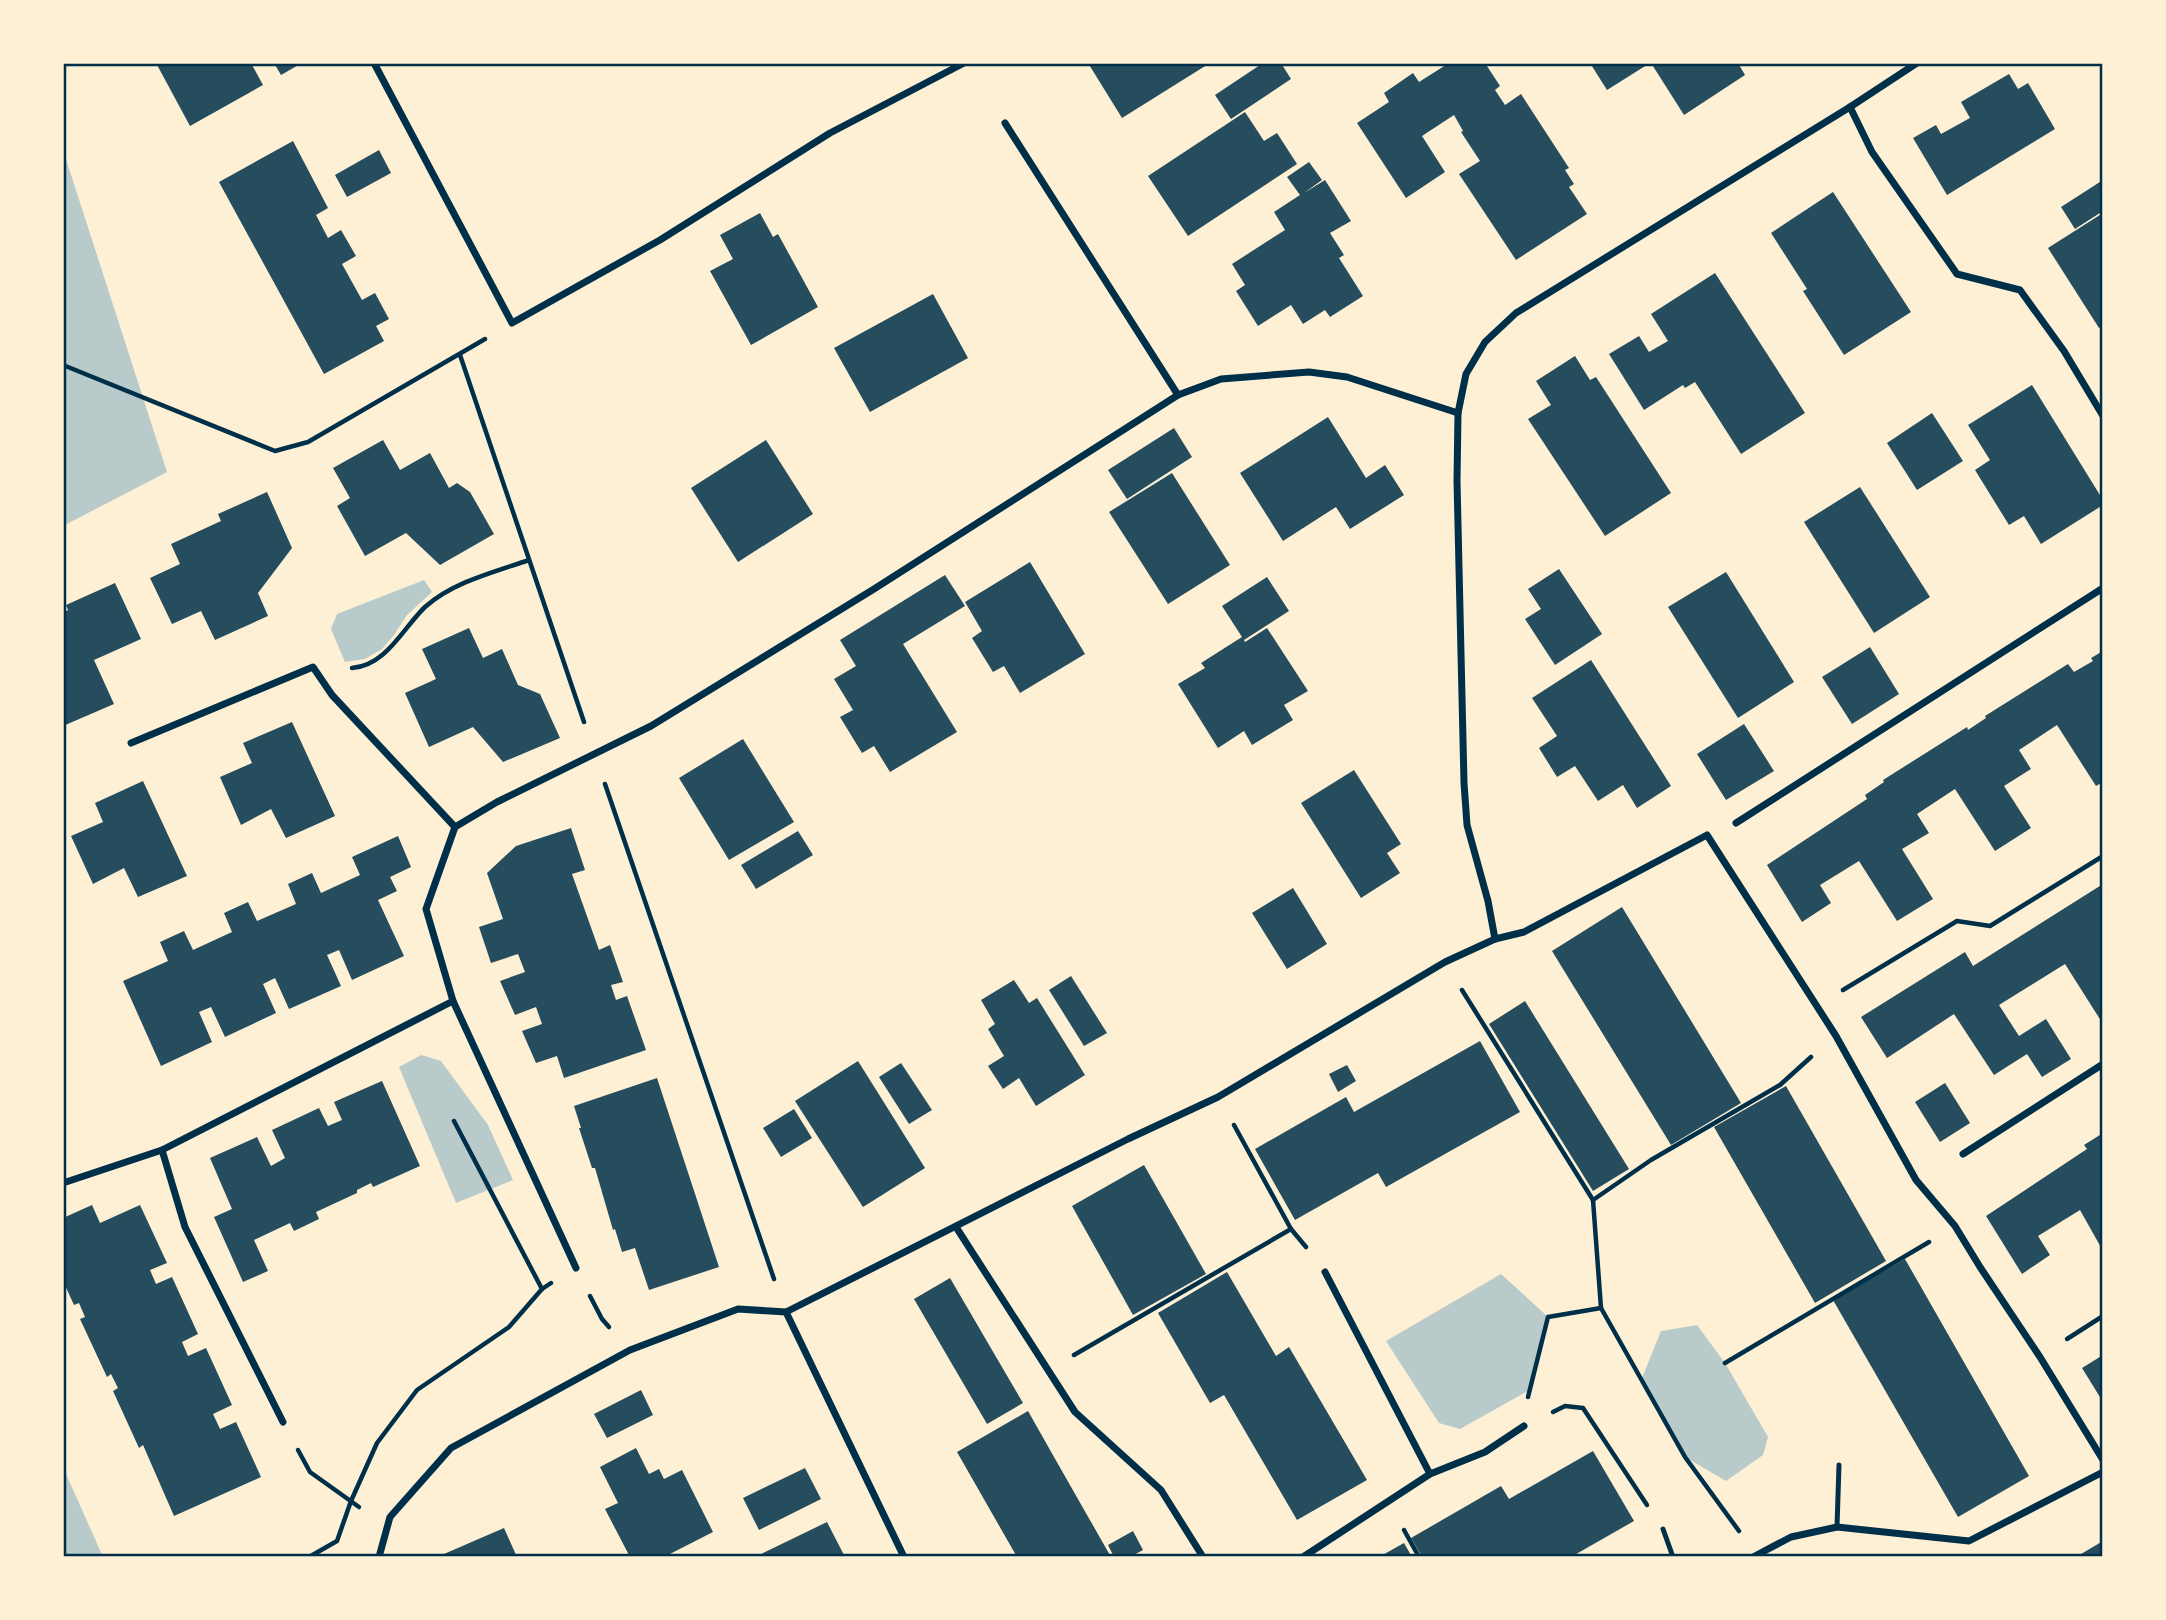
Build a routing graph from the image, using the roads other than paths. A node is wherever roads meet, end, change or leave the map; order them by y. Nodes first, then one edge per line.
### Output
1 (374, 63) edge
2 (964, 63) edge
3 (1917, 63) edge
4 (1850, 107) junction
5 (1005, 123) dead end
6 (1178, 395) junction
7 (1458, 413) junction
8 (2103, 416) edge
9 (2103, 588) edge
10 (131, 743) dead end
11 (1736, 823) dead end
12 (455, 827) junction
13 (1495, 939) junction
14 (453, 1001) junction
15 (2103, 1064) edge
16 (162, 1150) junction
17 (1963, 1154) dead end
18 (63, 1183) edge
19 (956, 1227) junction
20 (576, 1268) road end
21 (1325, 1272) road end
22 (786, 1312) junction
23 (283, 1422) road end
24 (1524, 1426) road end
25 (2103, 1460) edge
26 (1839, 1465) dead end
27 (2103, 1472) edge
28 (1430, 1475) junction
29 (1837, 1527) junction
30 (1663, 1529) road end
31 (1754, 1555) edge
32 (379, 1557) edge
33 (904, 1557) edge
34 (1203, 1557) edge
35 (1303, 1557) edge
36 (1673, 1557) edge

1 - 2 street
3 - 4 street
4 - 7 street
4 - 8 street
5 - 6 street
6 - 7 street
6 - 12 street
7 - 13 street
9 - 11 street
10 - 12 street
12 - 14 street
13 - 19 street
13 - 25 street
14 - 16 street
14 - 20 street
15 - 17 street
16 - 18 street
16 - 23 street
19 - 22 street
19 - 34 street
21 - 28 street
22 - 32 street
22 - 33 street
24 - 28 street
26 - 29 lane
27 - 29 street
28 - 35 street
29 - 31 street
30 - 36 lane

